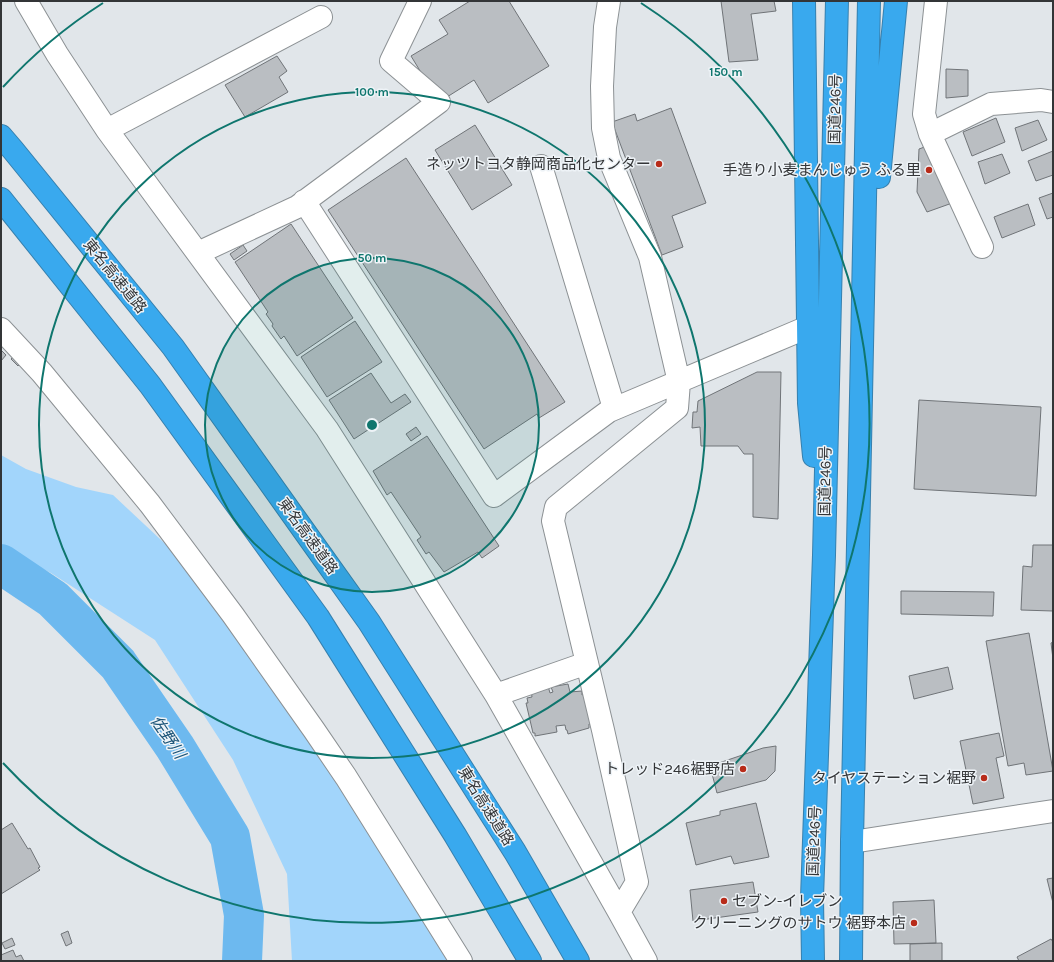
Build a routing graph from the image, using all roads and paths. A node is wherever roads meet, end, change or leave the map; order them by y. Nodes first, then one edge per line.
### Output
1 (26, 1) edge
2 (420, 1) edge
3 (609, 1) edge
4 (804, 1) edge
5 (837, 1) edge
6 (869, 1) edge
7 (896, 1) edge
8 (936, 1) edge
9 (320, 17) dead end
10 (1053, 102) edge
11 (107, 130) junction
12 (930, 134) junction
13 (1, 136) edge
14 (541, 166) dead end
15 (1, 199) edge
16 (304, 202) junction
17 (982, 247) dead end
18 (864, 248) junction
19 (198, 253) junction
20 (808, 327) junction
21 (1, 329) edge
22 (679, 382) junction
23 (614, 408) junction
24 (824, 555) junction
25 (587, 663) junction
26 (496, 695) junction
27 (1053, 811) edge
28 (852, 842) junction
29 (619, 912) junction
30 (461, 961) edge
31 (530, 961) edge
32 (578, 961) edge
33 (646, 961) edge
34 (813, 961) edge
35 (851, 961) edge

1 - 11 street
2 - 16 street
3 - 22 street
4 - 20 highway
5 - 24 highway, 国道246号
6 - 18 highway
7 - 18 highway
8 - 12 street
9 - 11 street
10 - 12 street
11 - 19 street
12 - 17 street
13 - 32 highway, 東名高速道路
14 - 23 street
15 - 31 highway
16 - 19 street
16 - 23 street
18 - 28 highway
19 - 26 street
20 - 22 street
20 - 24 highway
21 - 30 street
22 - 23 street
22 - 25 street
24 - 34 highway, 国道246号
25 - 26 street
25 - 29 street
26 - 29 street
27 - 28 street
28 - 35 highway
29 - 33 street

